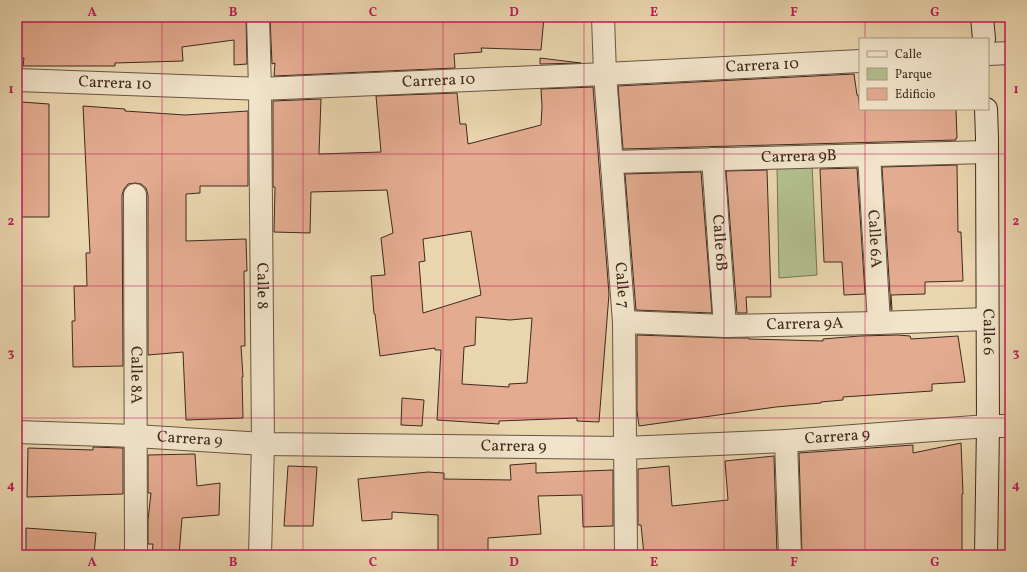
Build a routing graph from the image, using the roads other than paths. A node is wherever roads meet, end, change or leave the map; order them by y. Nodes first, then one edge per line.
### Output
1 (258, 17) edge
2 (603, 17) edge
3 (982, 17) edge
4 (984, 38) edge
5 (1010, 53) edge
6 (989, 54) edge
7 (859, 61) edge
8 (605, 74) junction
9 (17, 80) edge
10 (260, 89) junction
11 (986, 110) edge
12 (987, 152) junction
13 (869, 155) junction
14 (712, 159) junction
15 (612, 162) junction
16 (135, 194) dead end
17 (987, 319) junction
18 (624, 322) junction
19 (879, 323) junction
20 (725, 326) junction
21 (988, 426) junction
22 (1010, 426) edge
23 (17, 432) edge
24 (135, 436) junction
25 (786, 441) junction
26 (263, 444) junction
27 (624, 448) junction
28 (136, 555) edge
29 (260, 555) edge
30 (626, 555) edge
31 (790, 555) edge
32 (986, 555) edge

1 - 10 street, Calle 8
2 - 8 street, Calle 7
3 - 4 street
5 - 6 street
7 - 8 street, Carrera 10
8 - 10 street, Carrera 10
8 - 15 street, Calle 7
9 - 10 street, Carrera 10
10 - 26 street, Calle 8
11 - 12 street, Calle 6
12 - 13 street, Carrera 9B
12 - 17 street, Calle 6
13 - 14 street, Carrera 9B
13 - 19 street, Calle 6A
14 - 15 street, Carrera 9B
14 - 20 street, Calle 6B
15 - 18 street, Calle 7
16 - 24 street, Calle 8A
17 - 19 street, Carrera 9A
17 - 21 street, Calle 6
18 - 20 street, Carrera 9A
18 - 27 street, Calle 7
19 - 20 street, Carrera 9A
21 - 22 street, Carrera 9
21 - 25 street, Carrera 9
21 - 32 street, Calle 6
23 - 24 street, Carrera 9
24 - 26 street, Carrera 9
24 - 28 street, Calle 8A
25 - 27 street, Carrera 9
25 - 31 street
26 - 27 street, Carrera 9
26 - 29 street, Calle 8
27 - 30 street, Calle 7

